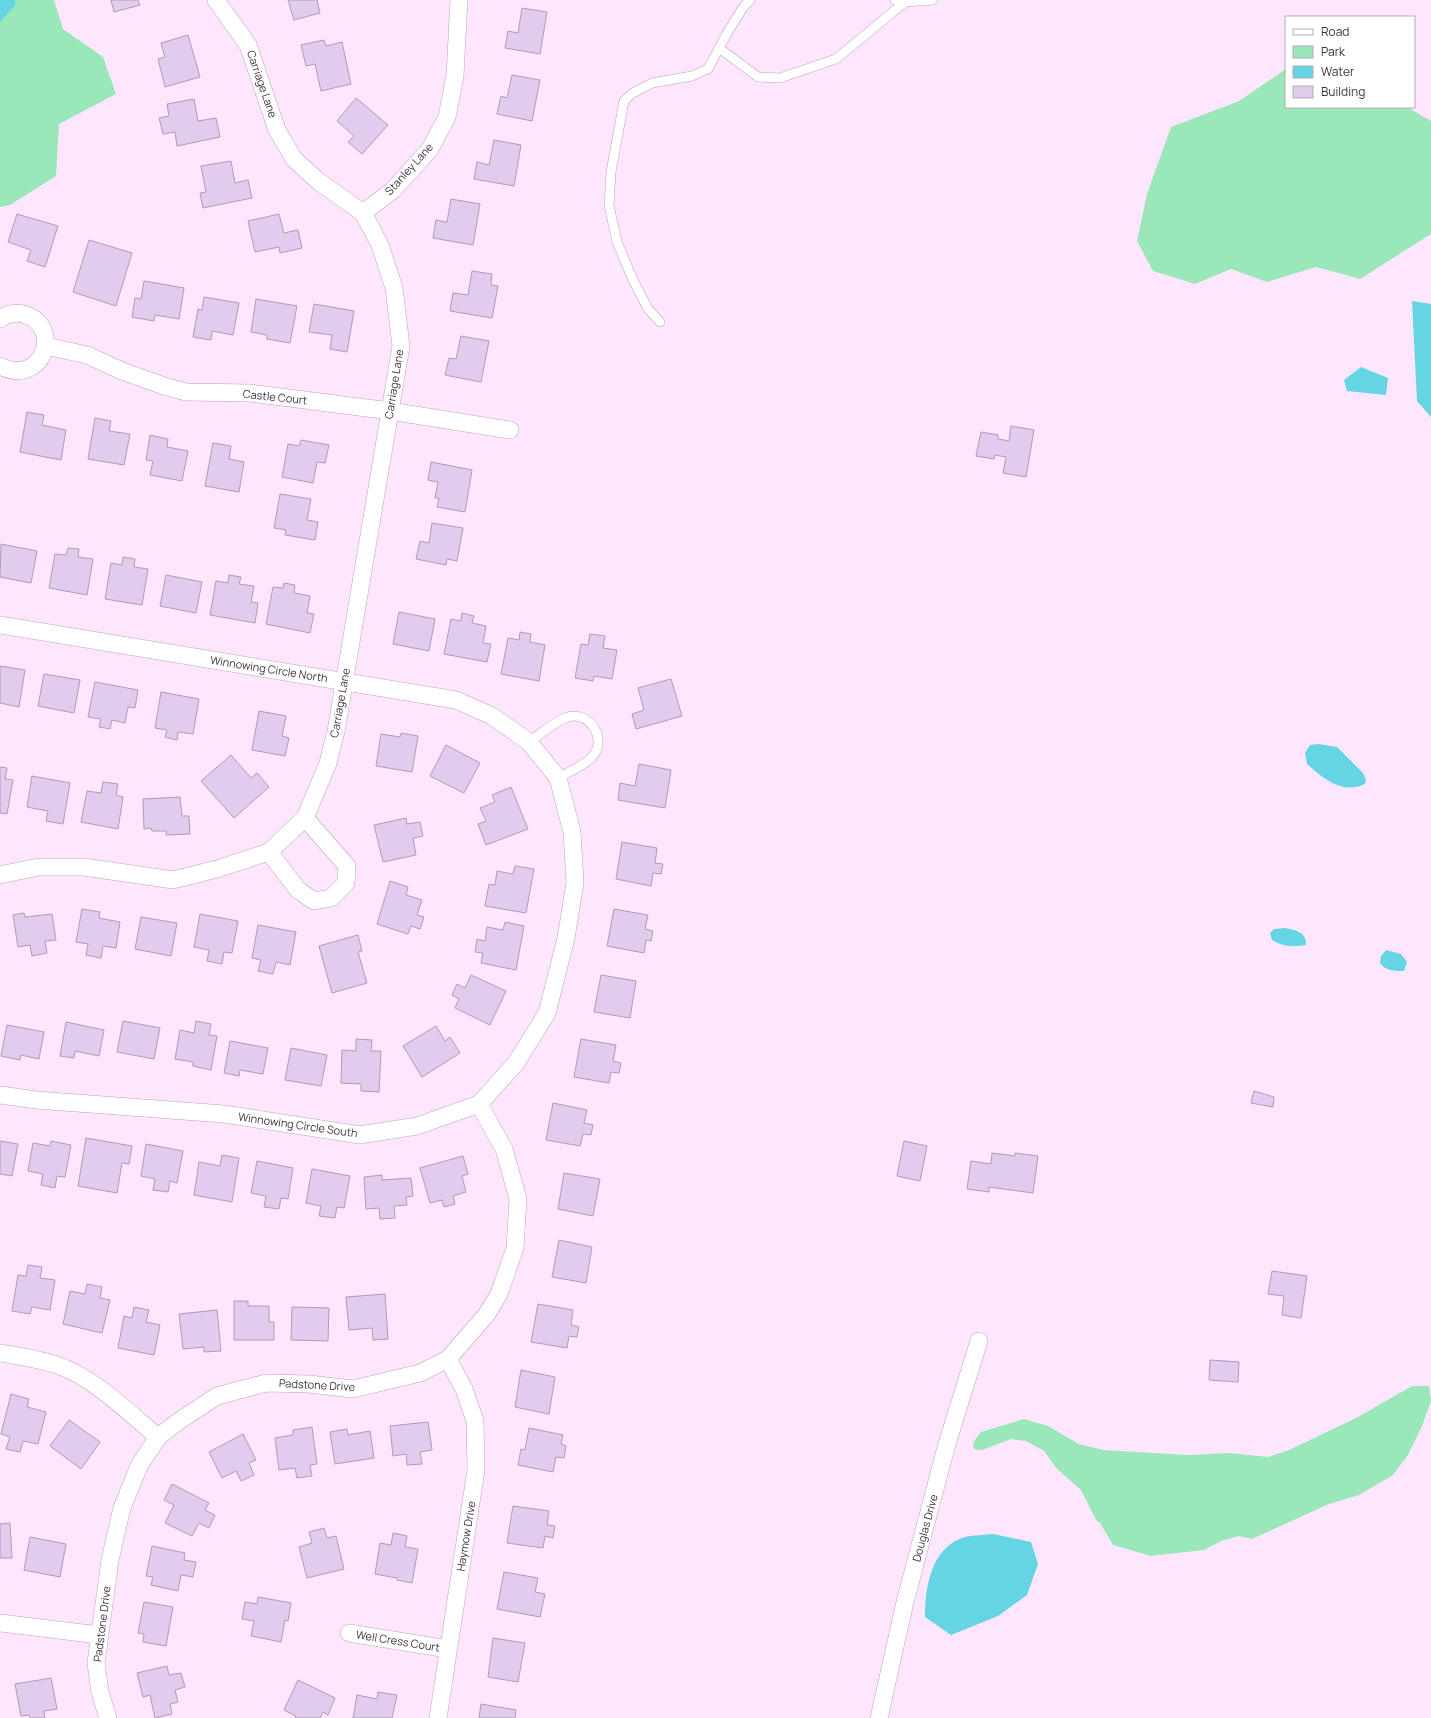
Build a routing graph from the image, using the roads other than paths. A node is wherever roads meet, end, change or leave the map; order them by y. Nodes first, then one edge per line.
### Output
1 (216, 0) edge
2 (459, 0) edge
3 (750, 0) edge
4 (895, 0) edge
5 (933, 0) edge
6 (905, 2) junction
7 (719, 48) junction
8 (363, 213) junction
9 (0, 319) edge
10 (660, 322) dead end
11 (46, 346) junction
12 (0, 366) edge
13 (390, 411) junction
14 (510, 430) dead end
15 (0, 625) edge
16 (345, 681) junction
17 (529, 742) junction
18 (558, 778) junction
19 (305, 818) junction
20 (268, 852) junction
21 (0, 875) edge
22 (547, 1013) joint
23 (0, 1095) edge
24 (479, 1104) junction
25 (980, 1341) dead end
26 (0, 1354) edge
27 (448, 1358) junction
28 (158, 1437) junction
29 (0, 1623) edge
30 (349, 1634) dead end
31 (99, 1636) junction
32 (448, 1649) junction
33 (108, 1718) edge
34 (438, 1718) edge
35 (879, 1718) edge

1 - 8 street, Carriage Lane
2 - 8 street, Stanley Lane
3 - 7 lane
4 - 6 lane
5 - 6 lane
6 - 7 lane
7 - 10 lane
8 - 13 street, Carriage Lane
9 - 11 street
11 - 12 street
11 - 13 street, Castle Court
13 - 14 street, Castle Court
13 - 16 street, Carriage Lane
15 - 16 street, Winnowing Circle North
16 - 17 street, Winnowing Circle North
16 - 19 street, Carriage Lane
17 - 18 street, Winnowing Circle North
17 - 18 lane
18 - 22 street, Winnowing Circle North
19 - 20 street, Carriage Lane
19 - 20 street
20 - 21 street, Carriage Lane
22 - 24 street, Winnowing Circle South
23 - 24 street, Winnowing Circle South
24 - 27 street, Padstone Drive
25 - 35 street, Douglas Drive
26 - 28 street
27 - 28 street, Padstone Drive
27 - 32 street, Haymow Drive
28 - 31 street, Padstone Drive
29 - 31 street
30 - 32 street, Well Cress Court
31 - 33 street, Padstone Drive
32 - 34 street, Haymow Drive

